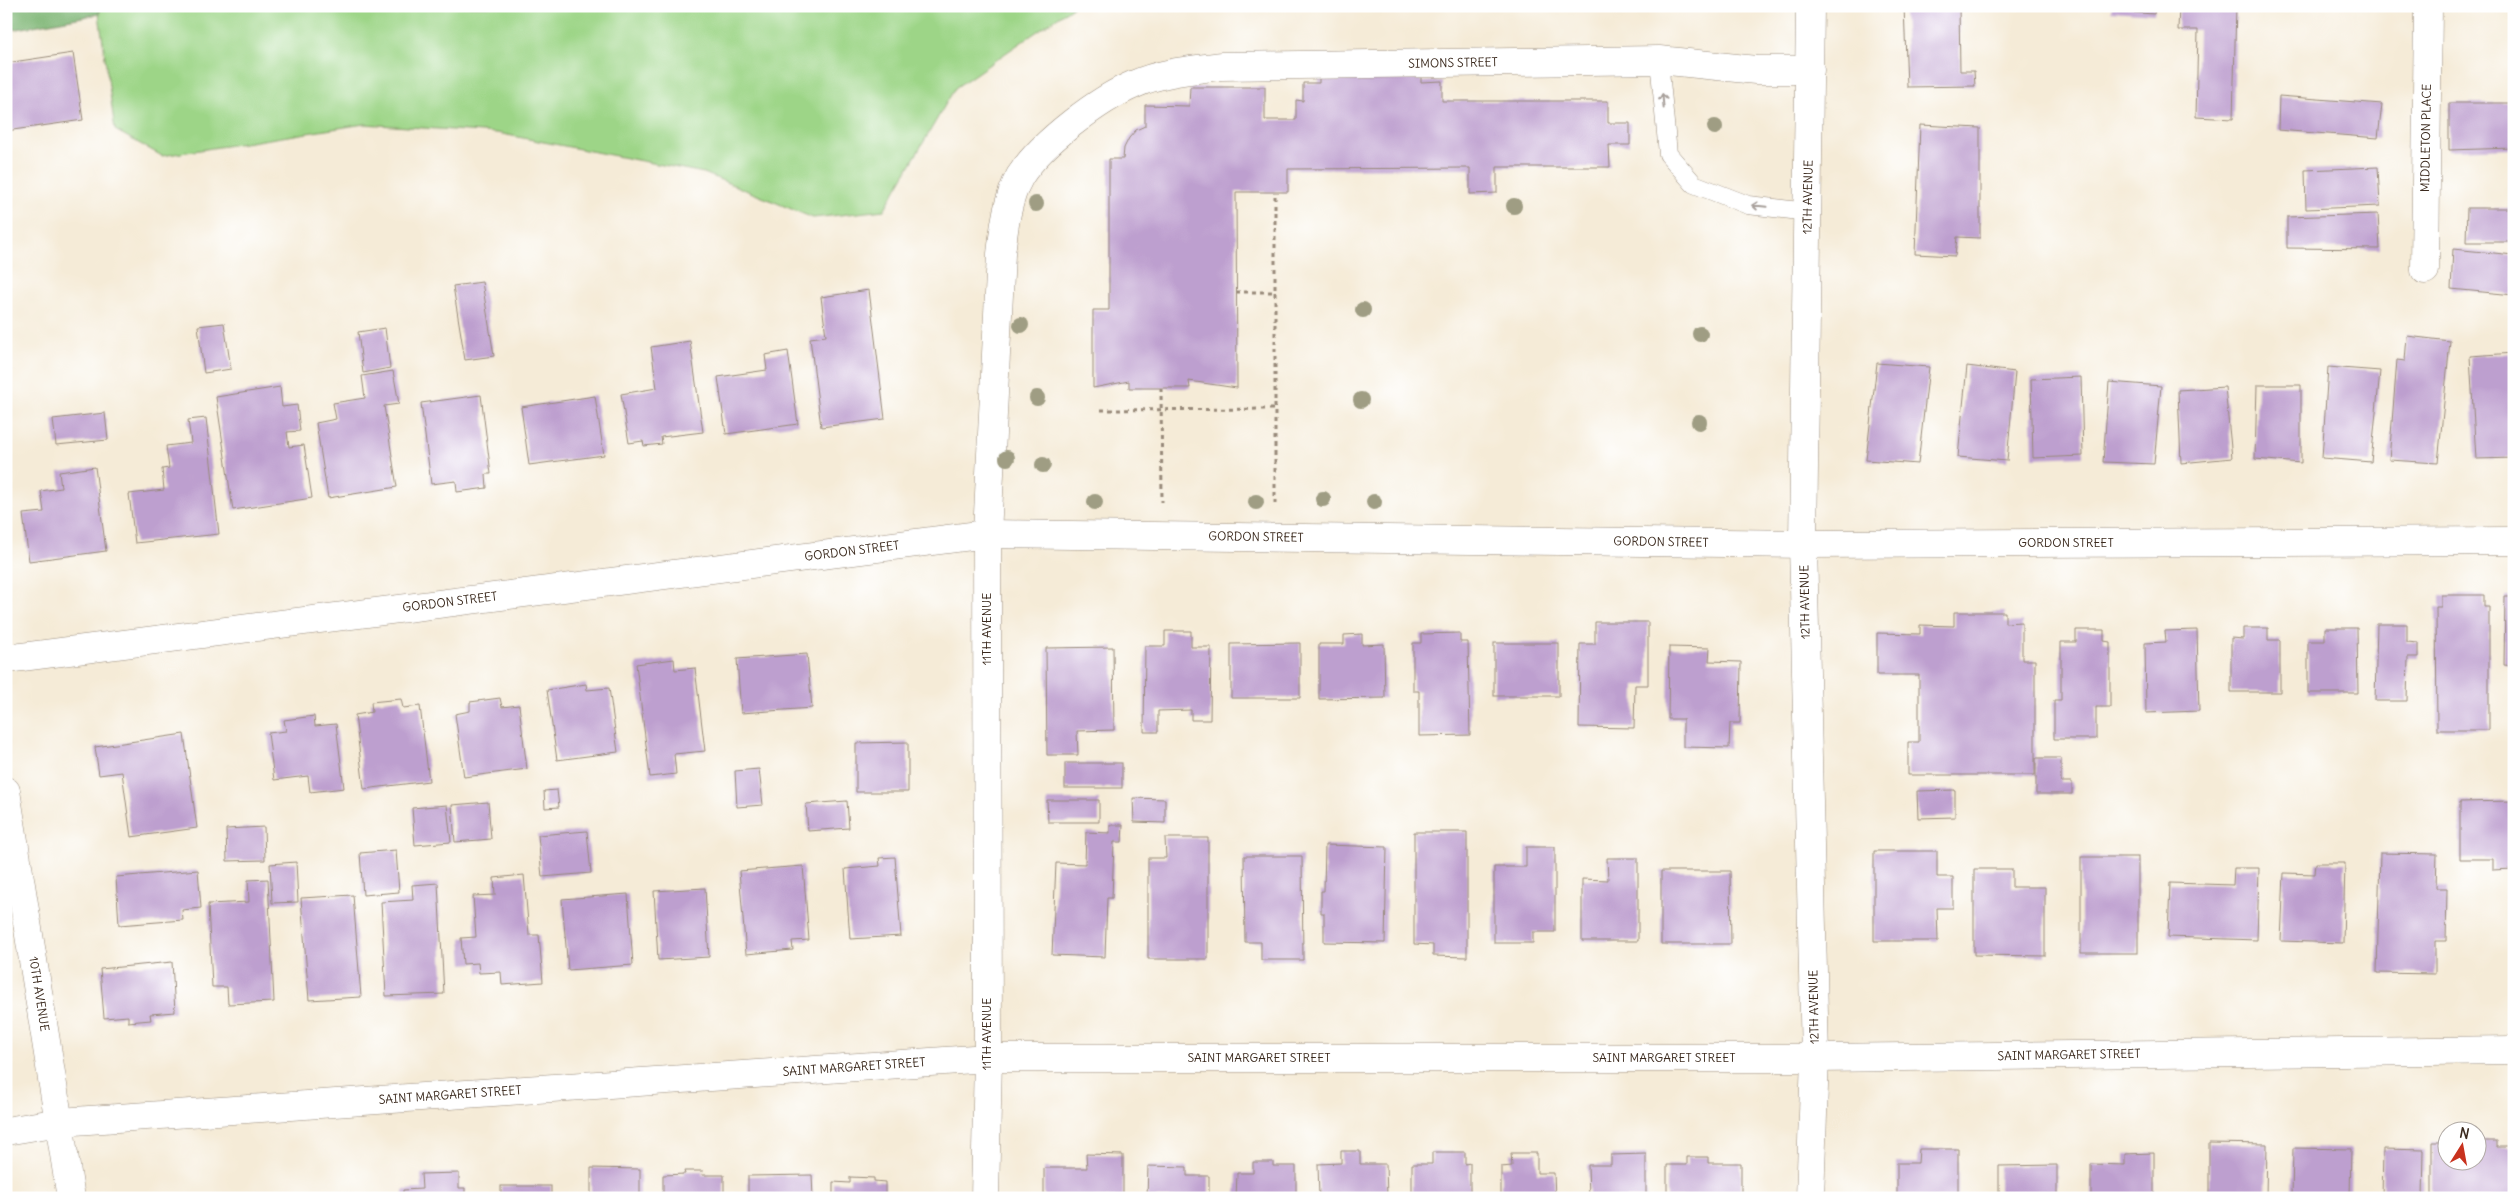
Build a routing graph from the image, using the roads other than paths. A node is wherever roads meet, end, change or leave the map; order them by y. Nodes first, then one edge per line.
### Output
1 (1810, 6) edge
2 (2428, 6) edge
3 (1659, 60) junction
4 (1810, 70) junction
5 (1104, 102) joint
6 (1808, 212) junction
7 (2425, 270) dead end
8 (987, 534) junction
9 (2514, 541) edge
10 (1803, 544) junction
11 (6, 659) edge
12 (6, 791) edge
13 (2514, 1050) edge
14 (988, 1058) junction
15 (1815, 1058) junction
16 (60, 1122) junction
17 (6, 1131) edge
18 (71, 1198) edge
19 (985, 1198) edge
20 (1810, 1198) edge

1 - 4 street, 12TH AVENUE
2 - 7 street, MIDDLETON PLACE
3 - 4 street, SIMONS STREET
3 - 5 street, SIMONS STREET
6 -> 3 lane
4 - 6 street, 12TH AVENUE
5 - 8 street, 11TH AVENUE
6 - 10 street, 12TH AVENUE
8 - 10 street, GORDON STREET
8 - 11 street, GORDON STREET
8 - 14 street, 11TH AVENUE
9 - 10 street, GORDON STREET
10 - 15 street, 12TH AVENUE
12 - 16 street, 10TH AVENUE
13 - 15 street, SAINT MARGARET STREET
14 - 15 street, SAINT MARGARET STREET
14 - 16 street, SAINT MARGARET STREET
14 - 19 street, 11TH AVENUE
15 - 20 street, 12TH AVENUE
16 - 17 street, SAINT MARGARET STREET
16 - 18 street, 10TH AVENUE

